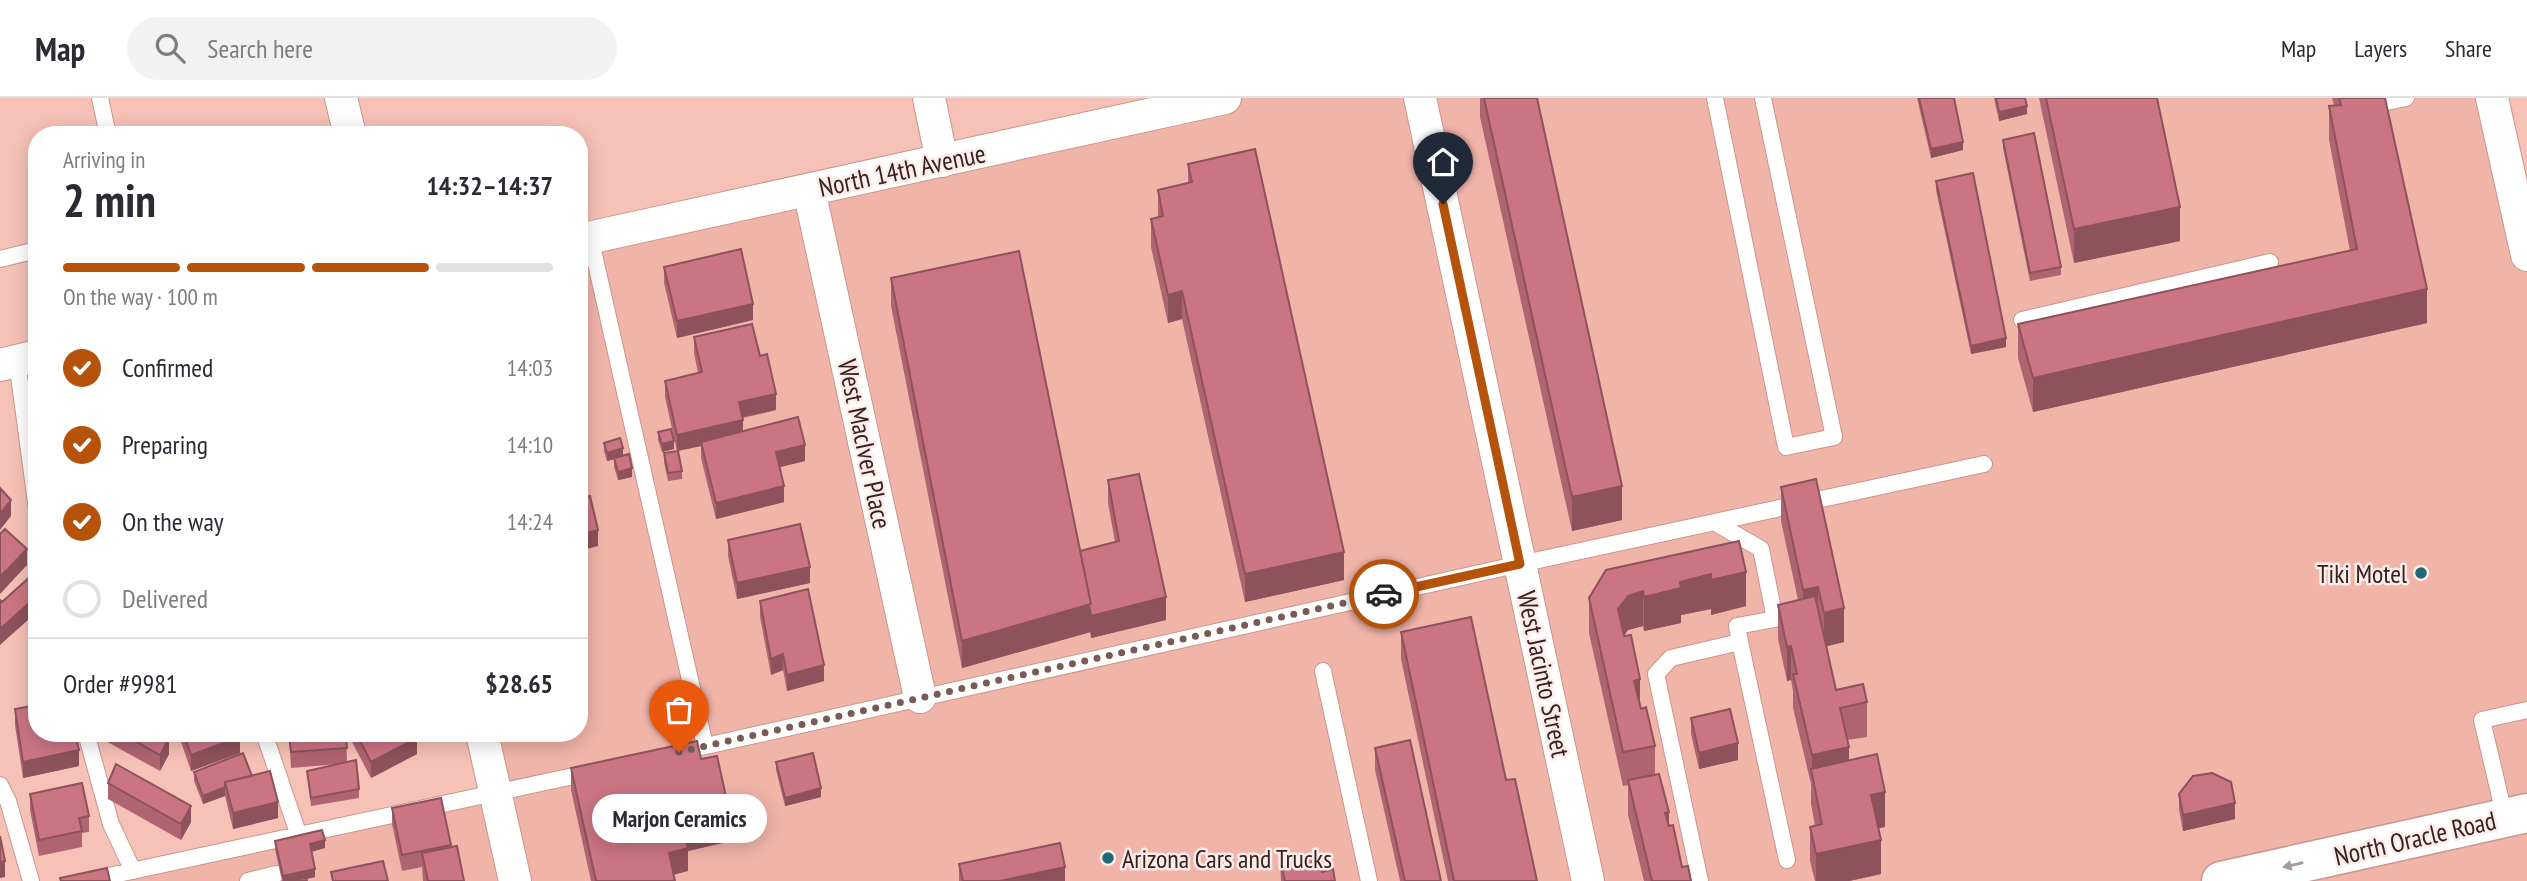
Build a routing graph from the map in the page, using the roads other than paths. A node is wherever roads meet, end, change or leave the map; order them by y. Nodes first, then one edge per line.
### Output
1 (100, 98) edge
2 (341, 98) edge
3 (929, 98) edge
4 (1225, 98) edge
5 (1420, 98) edge
6 (1715, 98) edge
7 (1763, 98) edge
8 (2406, 98) edge
9 (2492, 98) edge
10 (2373, 105) edge
11 (106, 126) edge
12 (348, 126) edge
13 (942, 161) junction
14 (809, 190) junction
15 (588, 238) edge
16 (28, 252) edge
17 (588, 252) edge
18 (2527, 256) edge
19 (0, 259) edge
20 (2270, 262) dead end
21 (2022, 320) edge
22 (18, 361) edge
23 (28, 439) edge
24 (1984, 464) dead end
25 (1714, 522) junction
26 (1520, 564) junction
27 (1740, 642) junction
28 (1323, 671) dead end
29 (920, 697) junction
30 (2527, 710) edge
31 (88, 742) edge
32 (267, 742) edge
33 (484, 742) edge
34 (705, 746) junction
35 (666, 755) edge
36 (614, 767) edge
37 (0, 785) edge
38 (495, 794) junction
39 (2516, 815) edge
40 (299, 835) junction
41 (1787, 860) dead end
42 (133, 871) junction
43 (276, 874) dead end
44 (31, 881) edge
45 (85, 881) edge
46 (248, 881) edge
47 (515, 881) edge
48 (1369, 881) edge
49 (1588, 881) edge
50 (1700, 881) edge
51 (2221, 881) edge

1 - 11 lane
2 - 12 street
3 - 13 street
4 - 13 street, North 14th Avenue
5 - 26 street, West Jacinto Street
6 - 7 lane
8 - 10 lane
9 - 18 street
13 - 14 street, North 14th Avenue
14 - 15 street, North 14th Avenue
14 - 29 street, West MacIver Place
16 - 19 lane
17 - 34 lane
20 - 21 lane
22 - 23 lane
24 - 25 lane
25 - 26 lane
25 - 27 lane
26 - 29 lane
26 - 49 street, West Jacinto Street
27 - 41 lane
27 - 50 lane
28 - 48 lane
29 - 34 lane
30 - 39 lane
31 - 42 lane
32 - 40 lane
33 - 38 street
34 - 35 lane
36 - 38 lane
37 - 44 lane
38 - 40 lane
38 - 47 street
39 -> 51 main road, North Oracle Road
40 - 42 lane
42 - 45 lane
43 - 46 lane

